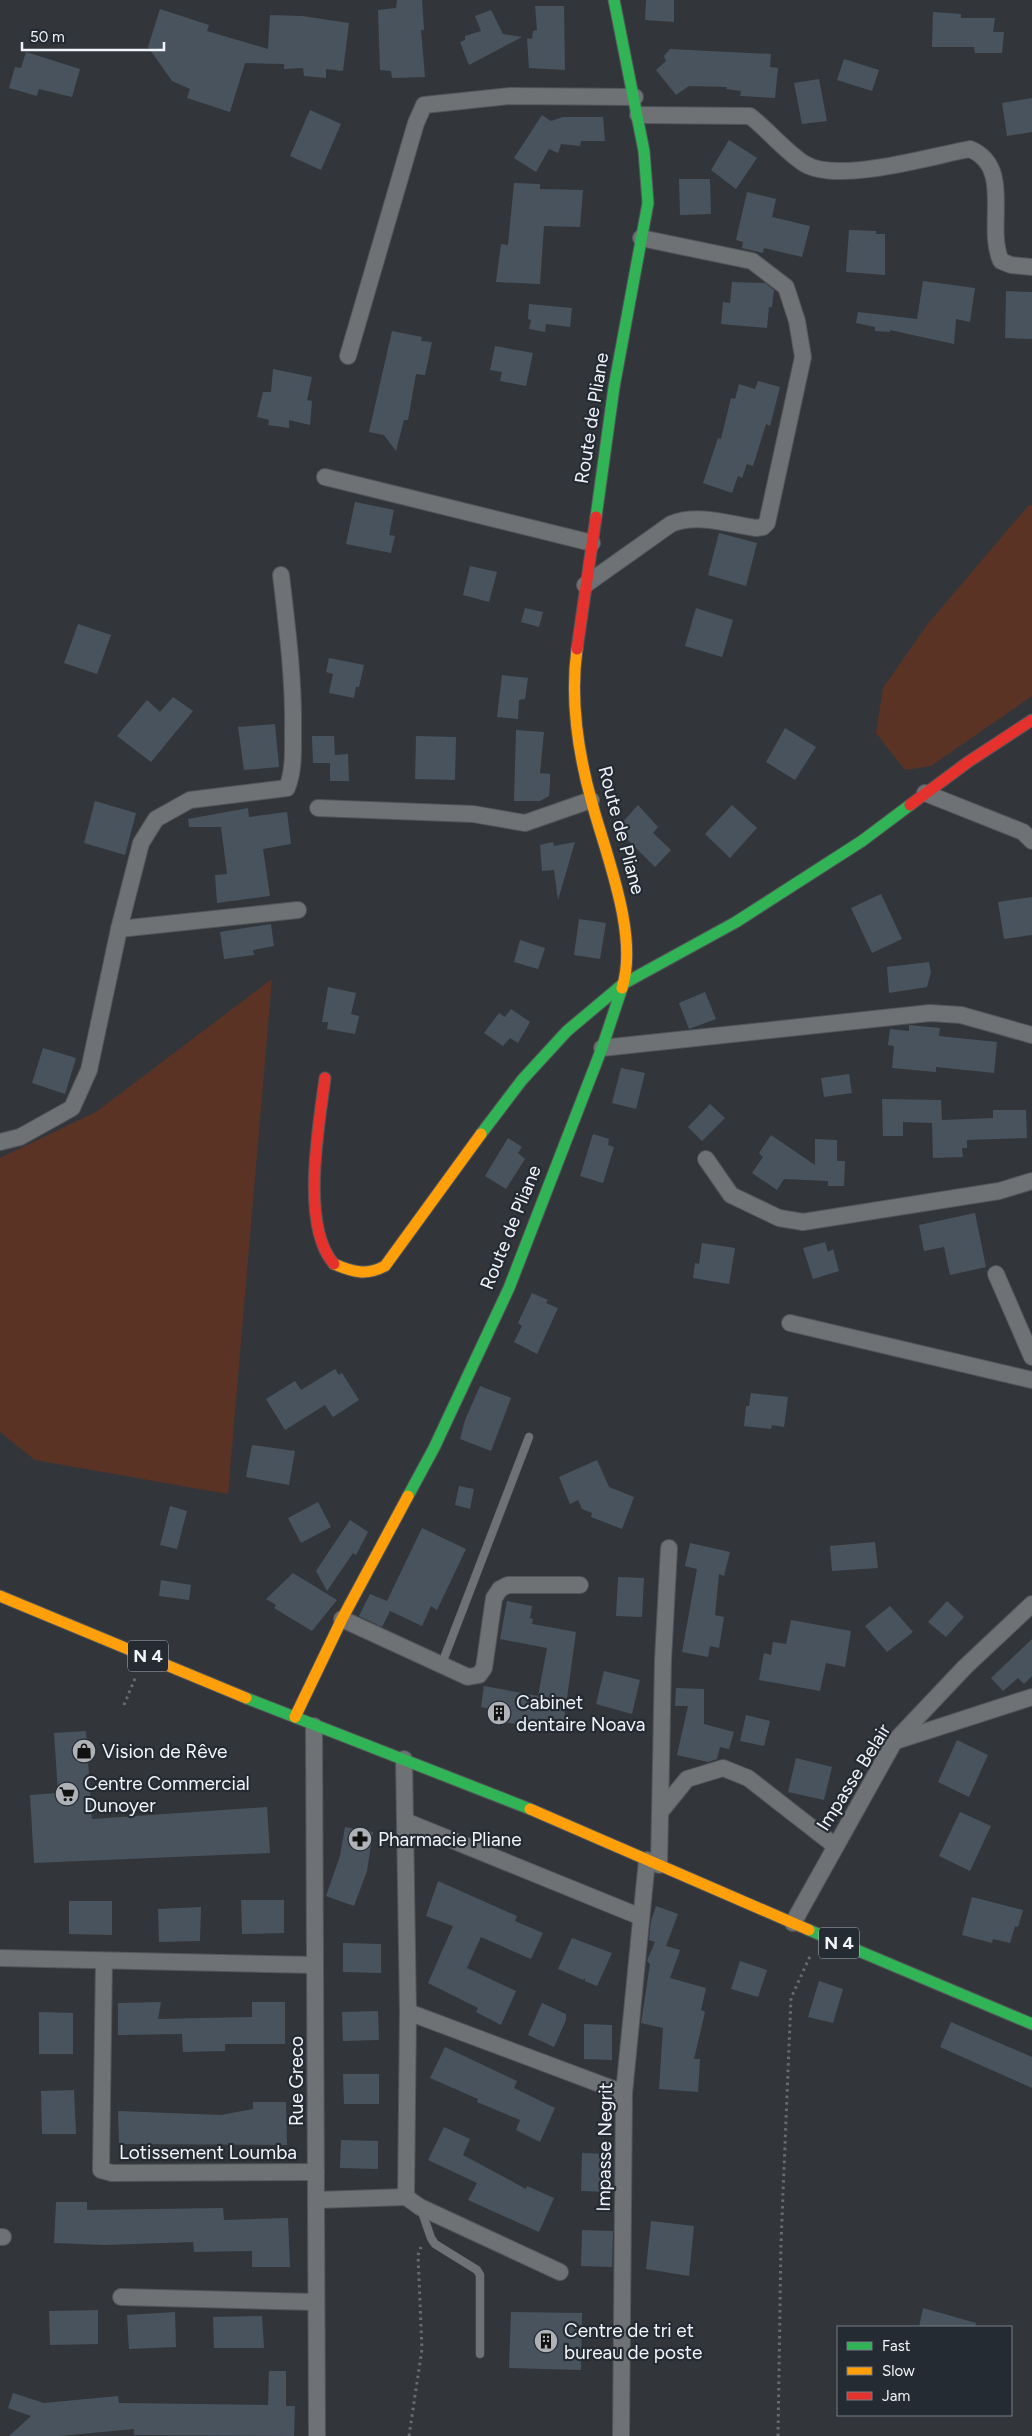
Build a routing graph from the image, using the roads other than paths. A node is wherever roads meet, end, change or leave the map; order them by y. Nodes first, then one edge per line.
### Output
1 (614, 0) edge
2 (635, 98) junction
3 (638, 115) junction
4 (641, 238) junction
5 (1032, 267) edge
6 (348, 356) dead end
7 (325, 478) dead end
8 (592, 543) junction
9 (280, 575) dead end
10 (584, 585) junction
11 (1032, 720) edge
12 (925, 793) junction
13 (591, 800) junction
14 (318, 808) dead end
15 (1032, 842) edge
16 (298, 910) dead end
17 (119, 929) junction
18 (623, 984) junction
19 (1032, 1035) edge
20 (602, 1048) junction
21 (325, 1078) dead end
22 (0, 1142) edge
23 (706, 1159) dead end
24 (1032, 1181) edge
25 (996, 1274) dead end
26 (790, 1323) dead end
27 (1032, 1357) edge
28 (1032, 1380) edge
29 (529, 1437) dead end
30 (669, 1548) dead end
31 (580, 1585) dead end
32 (0, 1596) edge
33 (1032, 1604) edge
34 (342, 1619) junction
35 (441, 1666) junction
36 (1032, 1697) edge
37 (295, 1717) junction
38 (314, 1726) junction
39 (894, 1742) junction
40 (404, 1758) junction
41 (661, 1811) junction
42 (405, 1821) junction
43 (834, 1845) junction
44 (653, 1862) junction
45 (641, 1917) junction
46 (793, 1923) junction
47 (0, 1958) edge
48 (104, 1961) junction
49 (315, 1965) junction
50 (408, 2012) junction
51 (1032, 2024) edge
52 (624, 2093) junction
53 (316, 2172) junction
54 (406, 2197) junction
55 (316, 2200) junction
56 (420, 2207) junction
57 (560, 2272) dead end
58 (121, 2297) dead end
59 (316, 2302) junction
60 (480, 2354) dead end
61 (317, 2436) edge
62 (621, 2436) edge

1 - 2 street, Route de Pliane
2 - 3 street, Route de Pliane
2 - 6 street
3 - 4 street, Route de Pliane
3 - 5 street
4 - 8 street, Route de Pliane
4 - 10 street
7 - 8 street
8 - 10 street, Route de Pliane
9 - 17 street
10 - 13 street, Route de Pliane
11 - 12 street
12 - 15 street
12 - 18 street
13 - 14 street
13 - 18 street, Route de Pliane
16 - 17 street
17 - 22 street
18 - 20 street, Route de Pliane
18 - 21 street
19 - 20 street
20 - 34 street, Route de Pliane
23 - 24 street
25 - 27 street
26 - 28 street
29 - 35 lane
30 - 41 street, Impasse Negrit
31 - 35 street
32 - 37 street, N 4
33 - 39 street, Impasse Belair
34 - 35 street
34 - 37 street, Route de Pliane
36 - 39 street
37 - 38 street, N 4
38 - 40 street, N 4
38 - 49 street, Rue Greco
39 - 43 street, Impasse Belair
40 - 42 street
40 - 44 street, N 4
41 - 43 street
41 - 44 street, Impasse Negrit
42 - 45 street
42 - 50 street
43 - 46 street, Impasse Belair
44 - 45 street, Impasse Negrit
44 - 46 street, N 4
45 - 52 street, Impasse Negrit
46 - 51 street, N 4
47 - 48 street
48 - 49 street
48 - 53 street, Lotissement Loumba
49 - 53 street, Rue Greco
50 - 52 street
50 - 54 street
52 - 62 street, Impasse Negrit
53 - 55 street, Rue Greco
54 - 55 street
54 - 56 street
55 - 59 street, Rue Greco
56 - 57 street
56 - 60 lane
58 - 59 street
59 - 61 street, Rue Greco

